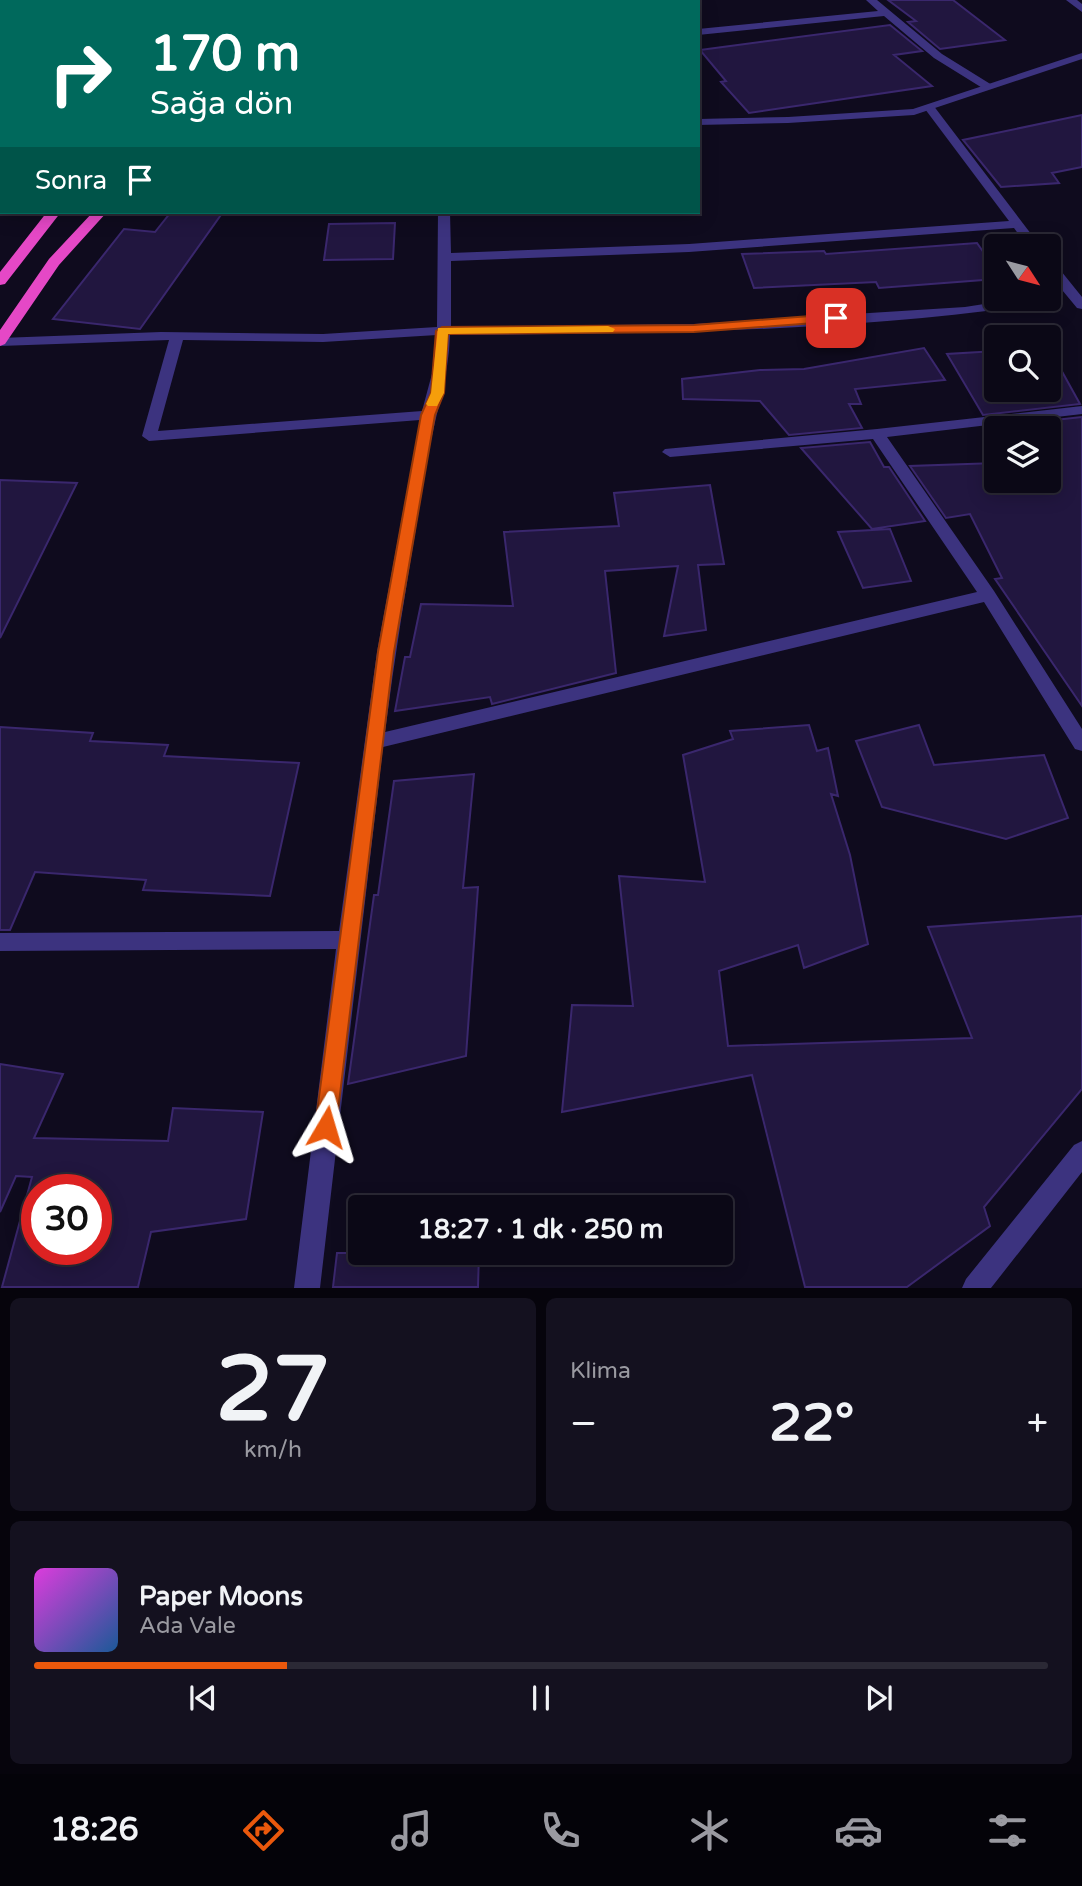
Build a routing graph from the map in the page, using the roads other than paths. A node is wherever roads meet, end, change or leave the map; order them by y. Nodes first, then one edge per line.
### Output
1 (871, 0) edge
2 (1071, 0) edge
3 (1082, 9) edge
4 (886, 13) junction
5 (700, 33) edge
6 (1082, 56) edge
7 (988, 87) junction
8 (929, 107) junction
9 (700, 122) edge
10 (52, 214) edge
11 (98, 214) edge
12 (444, 214) edge
13 (1018, 224) junction
14 (1025, 234) edge
15 (444, 257) junction
16 (1061, 278) edge
17 (0, 281) edge
18 (1079, 298) edge
19 (1061, 299) edge
20 (984, 309) edge
21 (442, 331) junction
22 (177, 336) junction
23 (0, 342) edge
24 (1082, 410) edge
25 (428, 415) junction
26 (877, 433) junction
27 (670, 452) dead end
28 (988, 595) junction
29 (374, 741) junction
30 (1082, 744) edge
31 (348, 940) junction
32 (0, 942) edge
33 (1082, 1153) edge
34 (307, 1287) edge
35 (975, 1287) edge

1 - 4 street
2 - 3 street
4 - 5 street
4 - 7 street
6 - 7 street
7 - 8 street
8 - 9 street
8 - 13 street
10 - 17 highway
11 - 23 highway
12 - 15 street
13 - 14 street
13 - 15 street
15 - 21 street
16 - 18 street
18 - 19 street
20 - 21 street
21 - 22 street
21 - 25 street
22 - 23 street
22 - 25 street
24 - 26 street
25 - 29 street
26 - 27 street
26 - 28 street
28 - 29 street
28 - 30 street
29 - 31 street
31 - 32 street
31 - 34 street
33 - 35 street

